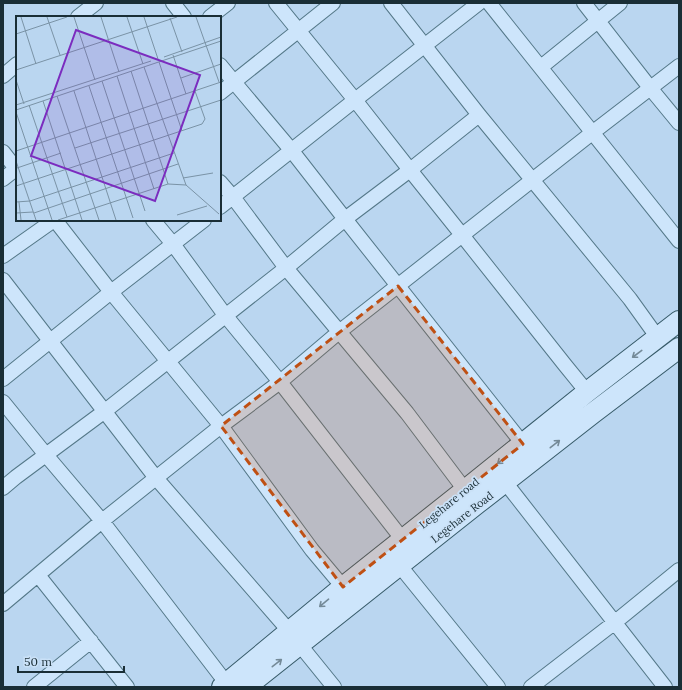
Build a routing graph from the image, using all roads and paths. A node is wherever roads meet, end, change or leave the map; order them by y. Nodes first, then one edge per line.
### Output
1 (173, 3) edge
2 (228, 3) edge
3 (276, 3) edge
4 (333, 3) edge
5 (391, 3) edge
6 (480, 3) edge
7 (489, 3) edge
8 (584, 3) edge
9 (620, 3) edge
10 (183, 16) edge
11 (211, 16) edge
12 (598, 21) junction
13 (298, 30) junction
14 (425, 46) junction
15 (16, 65) edge
16 (221, 66) edge
17 (679, 66) edge
18 (541, 67) junction
19 (3, 76) edge
20 (234, 82) junction
21 (651, 89) junction
22 (221, 92) edge
23 (355, 100) junction
24 (479, 115) junction
25 (679, 123) edge
26 (592, 133) junction
27 (292, 151) junction
28 (3, 152) edge
29 (16, 168) edge
30 (16, 170) edge
31 (410, 170) junction
32 (3, 179) edge
33 (533, 180) junction
34 (221, 183) edge
35 (233, 197) junction
36 (221, 206) edge
37 (345, 219) junction
38 (54, 221) edge
39 (56, 221) edge
40 (154, 221) edge
41 (203, 221) edge
42 (462, 235) junction
43 (679, 240) edge
44 (173, 244) junction
45 (3, 256) edge
46 (286, 268) junction
47 (3, 280) edge
48 (398, 286) junction
49 (111, 292) junction
50 (225, 315) junction
51 (679, 322) edge
52 (339, 332) junction
53 (658, 338) junction
54 (50, 341) junction
55 (679, 348) edge
56 (167, 362) junction
57 (3, 379) edge
58 (280, 382) junction
59 (587, 392) junction
60 (3, 402) edge
61 (104, 412) junction
62 (221, 426) junction
63 (523, 444) junction
64 (46, 455) junction
65 (156, 478) junction
66 (505, 482) junction
67 (3, 488) edge
68 (465, 490) junction
69 (102, 521) junction
70 (403, 540) junction
71 (400, 566) junction
72 (679, 570) edge
73 (377, 573) junction
74 (38, 575) junction
75 (343, 587) junction
76 (3, 604) edge
77 (614, 623) junction
78 (295, 638) junction
79 (91, 641) junction
80 (224, 685) edge
81 (34, 687) edge
82 (127, 687) edge
83 (246, 687) edge
84 (334, 687) edge
85 (498, 687) edge
86 (531, 687) edge
87 (665, 687) edge

1 - 10 street
2 - 11 street
3 - 13 street
4 - 13 street
5 - 14 street
6 - 14 street
7 - 18 street
8 - 12 street
9 - 12 street
12 - 18 street
12 - 21 street
13 - 20 street
13 - 23 street
14 - 23 street
14 - 24 street
15 - 19 street
16 - 20 street
17 - 21 street
18 - 26 street
20 - 22 street
20 - 27 street
21 - 25 street
21 - 26 street
23 - 27 street
23 - 31 street
24 - 31 street
24 - 33 street
26 - 33 street
26 - 43 street
27 - 35 street
27 - 37 street
28 - 29 street
30 - 32 street
31 - 37 street
31 - 42 street
33 - 42 street
33 - 53 street
34 - 35 street
35 - 36 street
35 - 46 street
37 - 46 street
37 - 48 street
38 - 45 street
39 - 49 street
40 - 44 street
41 - 44 street
42 - 48 street
42 - 59 street
44 - 49 street
44 - 50 street
46 - 50 street
46 - 52 street
47 - 54 street
48 - 52 street
48 - 63 street
49 - 54 street
49 - 56 street
50 - 56 street
50 - 58 street
51 - 53 main road, Legehare road
52 - 58 street
52 - 68 street
53 -> 59 main road, Legehare road
54 - 57 street
54 - 61 street
66 -> 55 main road, Legehare Road
56 - 61 street
56 - 62 street
58 - 62 street
58 - 70 street
59 - 63 main road, Legehare road
60 - 64 street
61 - 64 street
61 - 65 street
62 - 65 street
62 - 75 street
63 -> 68 main road, Legehare road
64 - 67 street
64 - 69 street
65 - 69 street
65 - 78 street
66 - 71 main road, Legehare Road
66 - 77 street
68 - 70 main road, Legehare road
69 - 74 street
69 - 80 street
70 - 73 main road, Legehare road
71 - 73 main road, Legehare Road
71 - 85 street
72 - 77 street
73 - 75 main road, Legehare road
73 - 78 main road, Legehare Road
74 - 76 street
74 - 79 street
75 -> 78 main road, Legehare road
77 - 86 street
77 - 87 street
78 - 80 main road, Legehare road
83 -> 78 main road, Legehare Road
78 - 84 street
79 - 81 street
79 - 82 street

